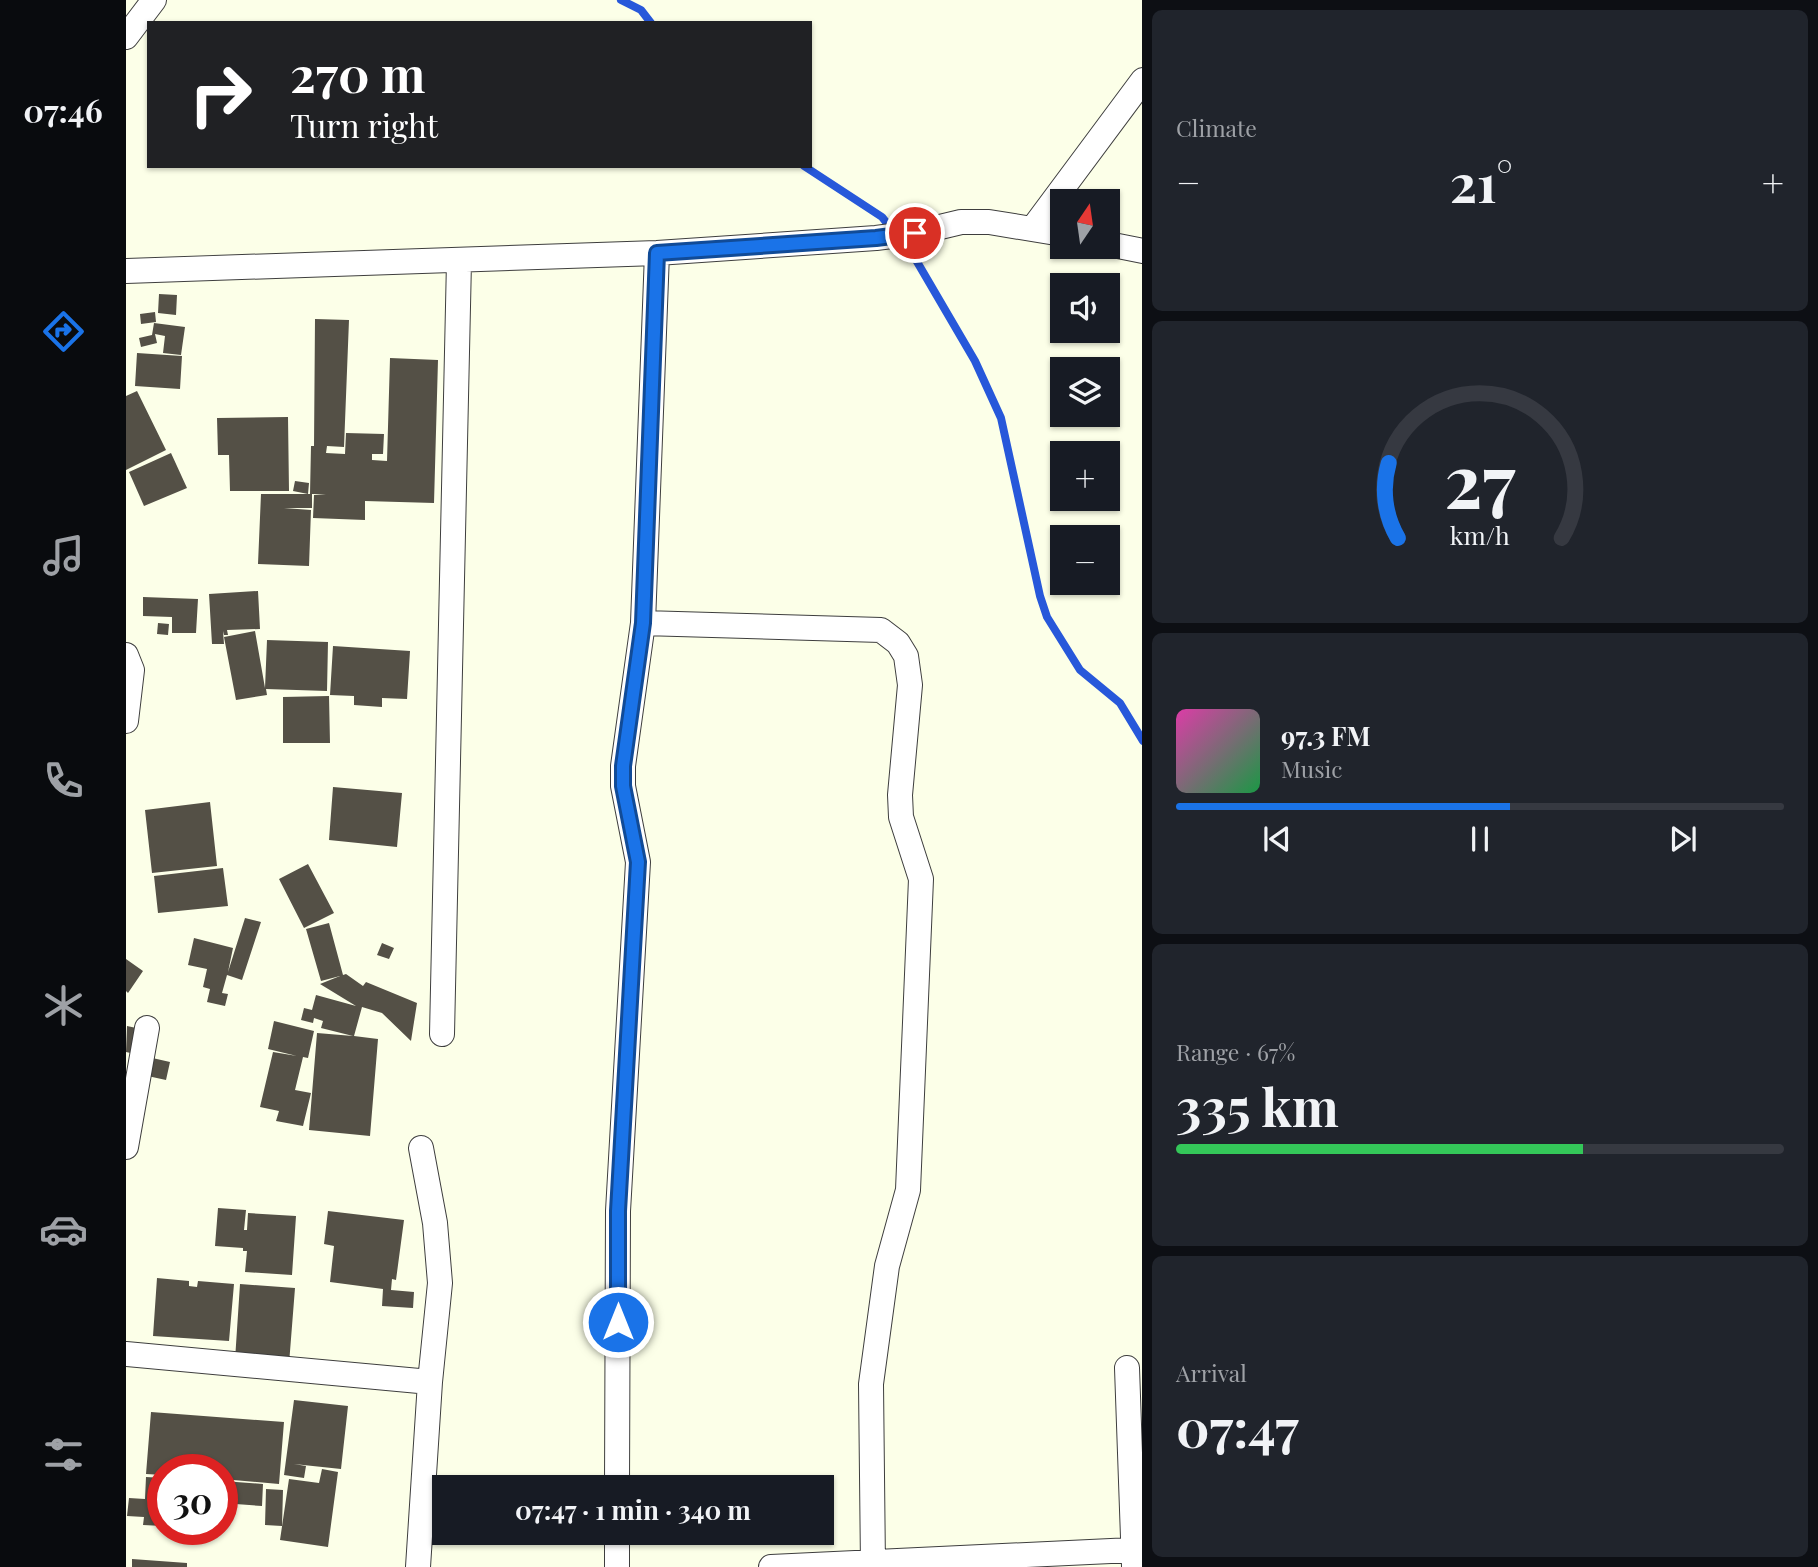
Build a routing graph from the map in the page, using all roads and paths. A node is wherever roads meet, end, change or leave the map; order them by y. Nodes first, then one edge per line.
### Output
1 (154, 0) edge
2 (126, 37) edge
3 (1142, 81) edge
4 (1033, 228) junction
5 (1050, 232) edge
6 (1120, 246) edge
7 (1142, 251) edge
8 (657, 253) junction
9 (459, 261) junction
10 (126, 271) edge
11 (643, 623) junction
12 (126, 655) edge
13 (126, 721) edge
14 (148, 1028) dead end
15 (442, 1034) dead end
16 (126, 1147) edge
17 (421, 1148) dead end
18 (126, 1354) edge
19 (1127, 1368) dead end
20 (429, 1382) junction
21 (617, 1475) edge
22 (617, 1545) edge
23 (1133, 1559) edge
24 (873, 1565) edge
25 (418, 1567) edge
26 (617, 1567) edge
27 (771, 1567) edge

1 - 2 street
3 - 4 street
4 - 5 street
4 - 8 street
6 - 7 street
8 - 9 street
8 - 11 street
9 - 10 street
9 - 15 street
11 - 21 street
11 - 24 street
12 - 13 street
14 - 16 street
17 - 20 street
18 - 20 street
19 - 23 street
20 - 25 street
22 - 26 street
23 - 24 street
24 - 27 street

